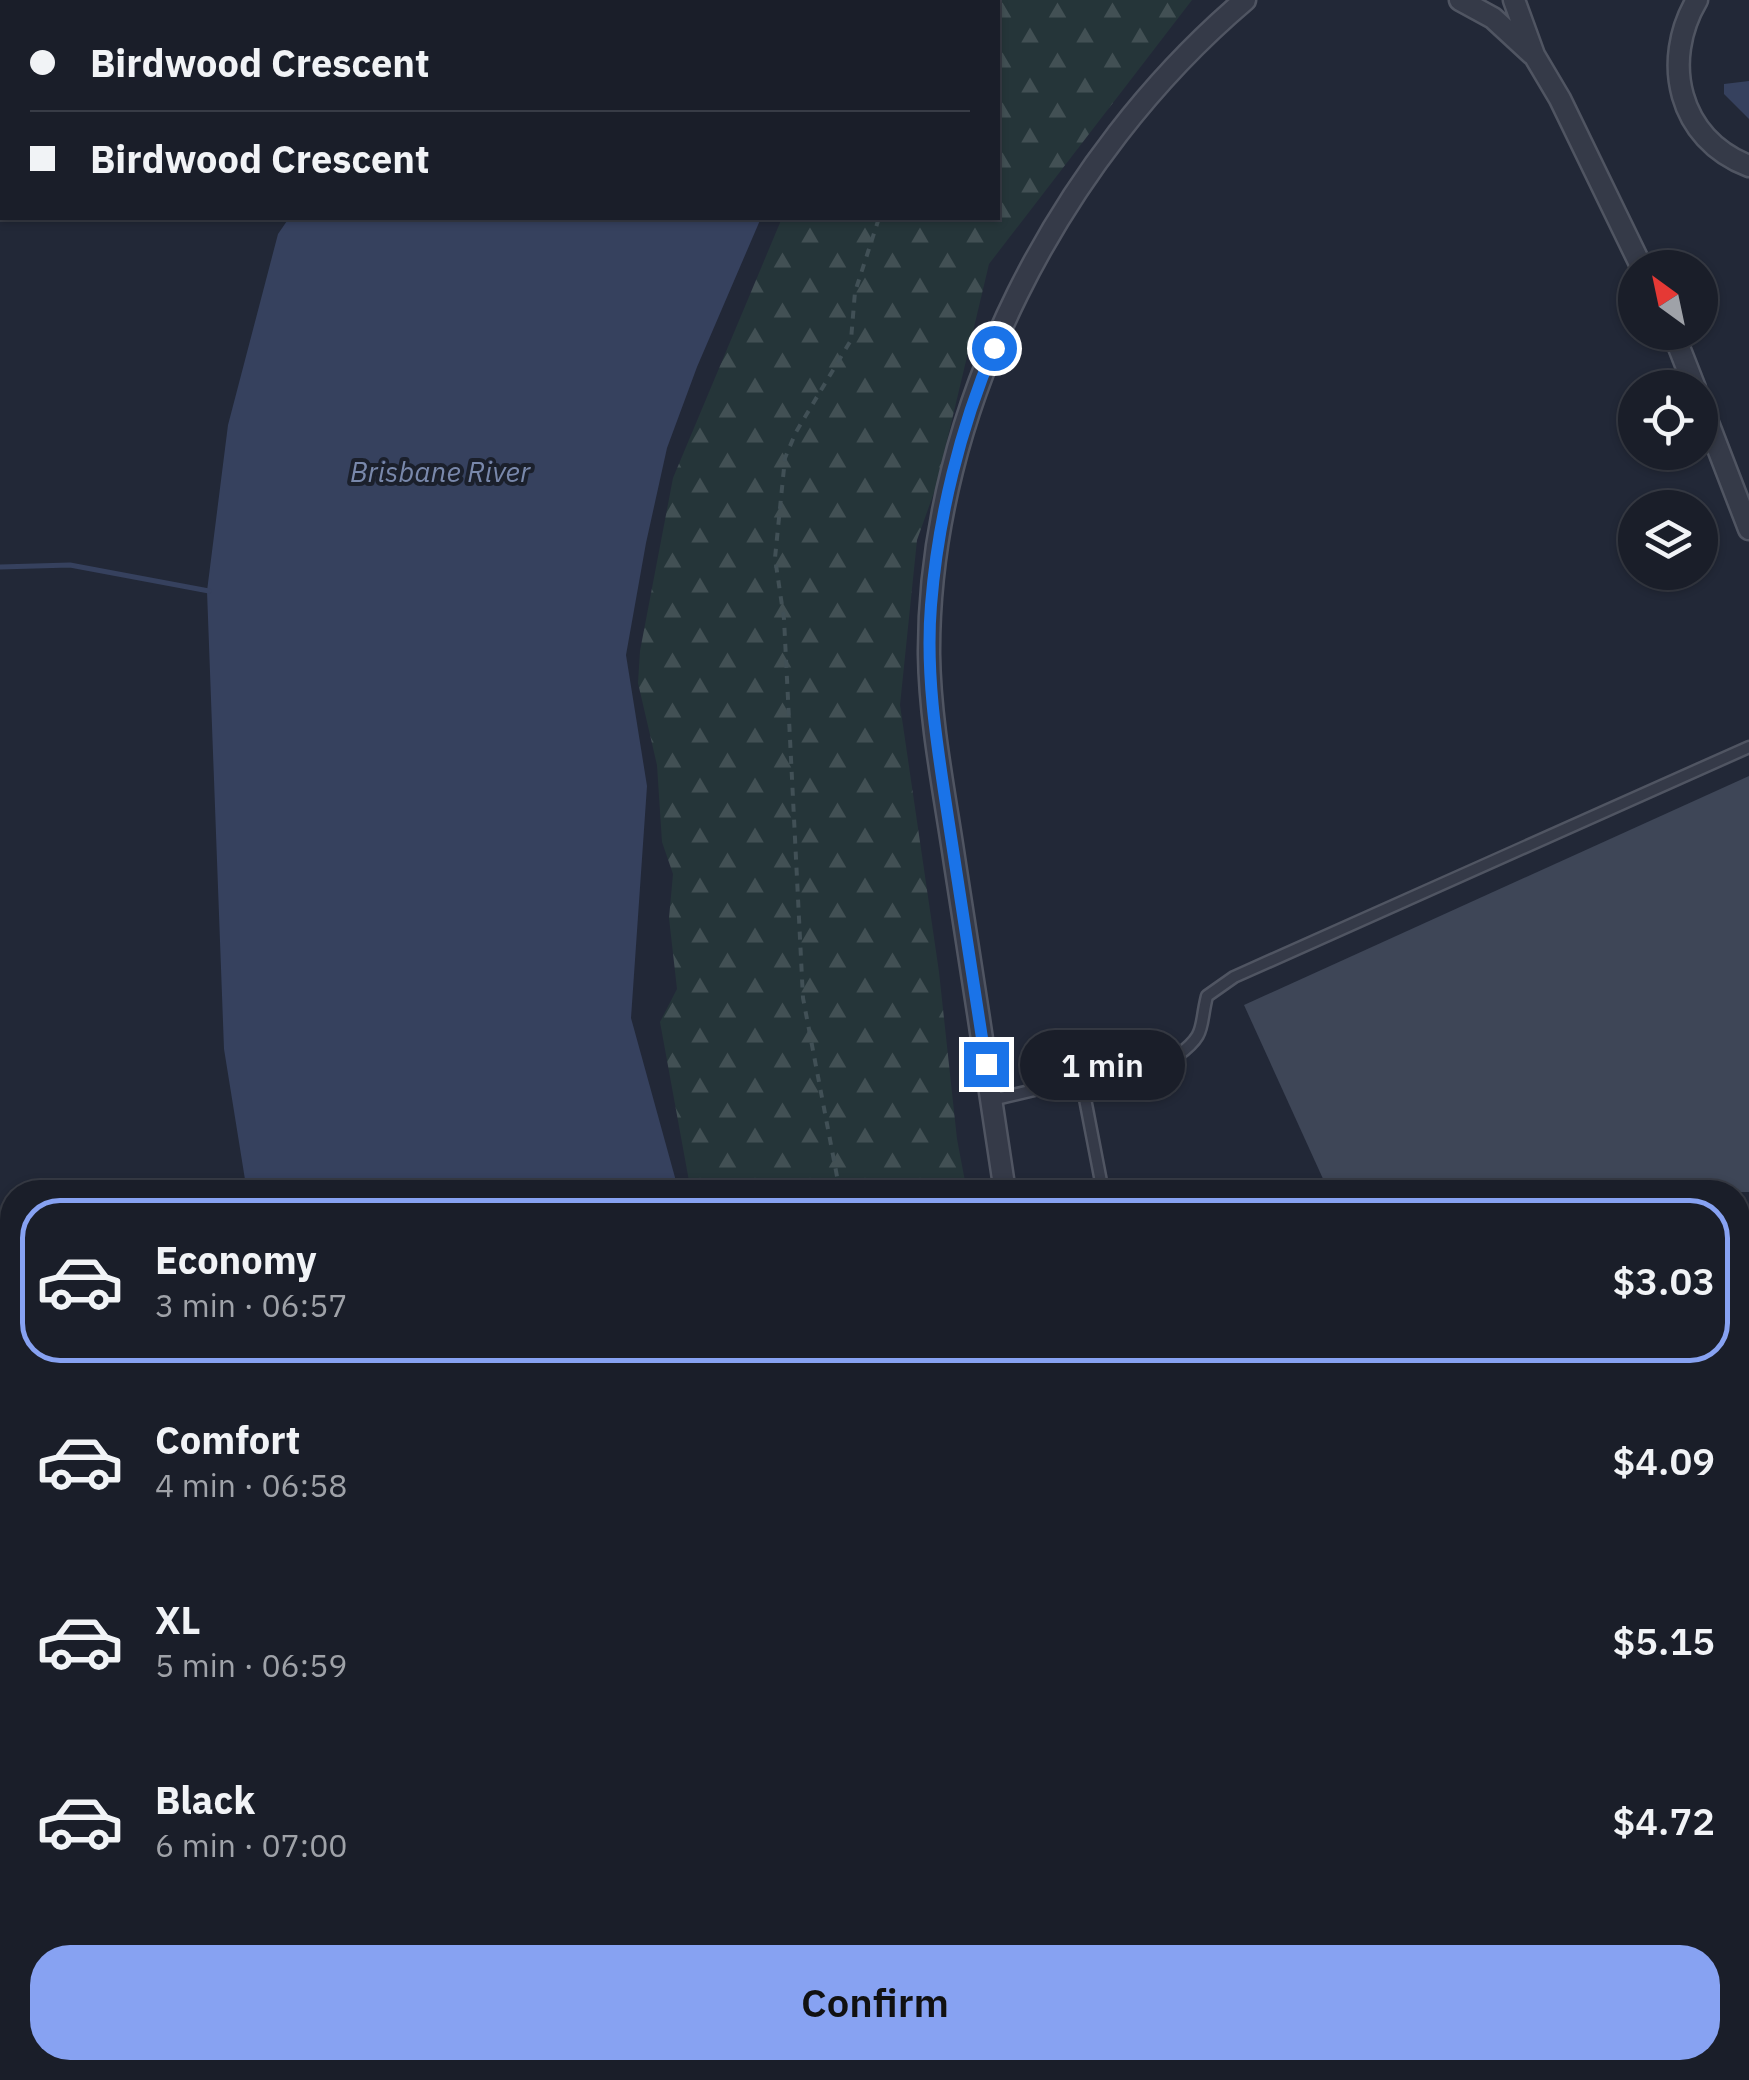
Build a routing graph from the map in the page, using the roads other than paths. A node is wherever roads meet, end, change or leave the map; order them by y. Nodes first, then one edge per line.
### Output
1 (1245, 0) edge
2 (1460, 0) edge
3 (1514, 0) edge
4 (1697, 0) edge
5 (1534, 55) junction
6 (1749, 166) edge
7 (1633, 250) edge
8 (1718, 448) edge
9 (1747, 521) edge
10 (1749, 747) edge
11 (1082, 1078) junction
12 (991, 1100) junction
13 (1003, 1180) edge
14 (1101, 1180) edge

1 - 12 street
2 - 5 street
3 - 5 street
4 - 6 street
5 - 7 street
8 - 9 street
10 - 11 lane
11 - 12 lane
11 - 14 lane
12 - 13 street

